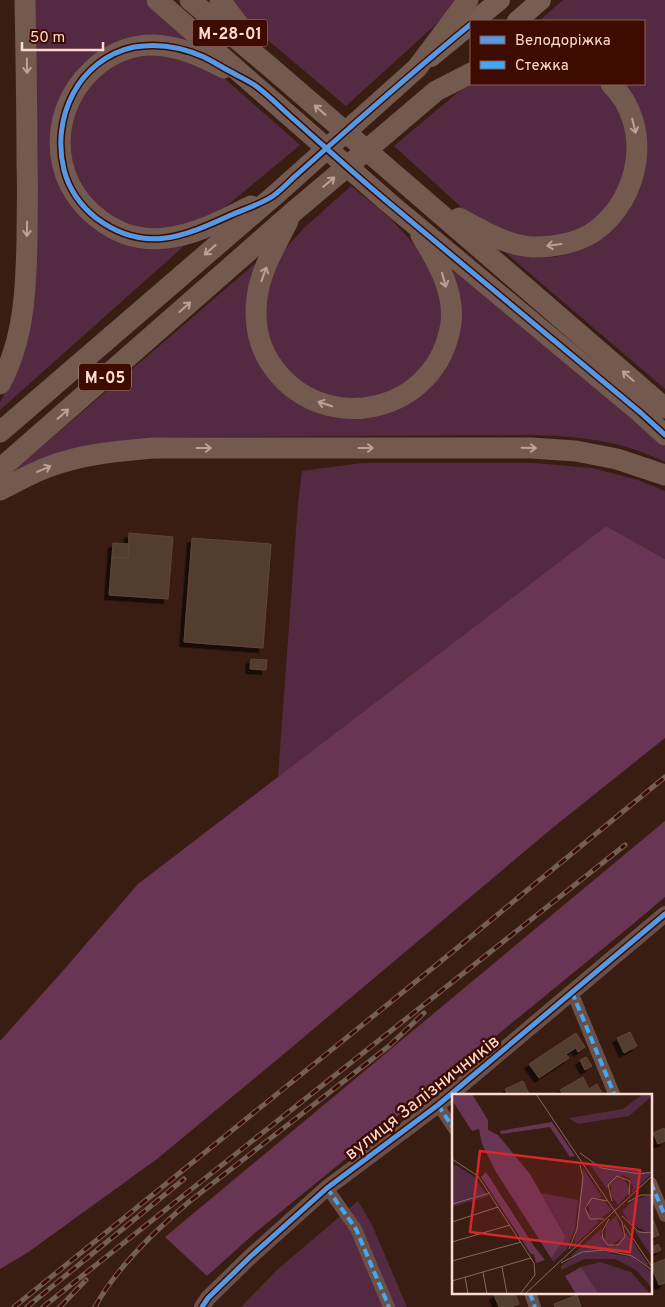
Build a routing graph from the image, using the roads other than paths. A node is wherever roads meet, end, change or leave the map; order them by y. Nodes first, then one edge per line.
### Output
1 (25, 0) edge
2 (157, 0) edge
3 (190, 0) edge
4 (220, 0) edge
5 (468, 0) edge
6 (500, 0) edge
7 (541, 0) edge
8 (475, 20) edge
9 (518, 20) edge
10 (470, 25) edge
11 (470, 62) edge
12 (269, 66) junction
13 (418, 68) junction
14 (470, 74) edge
15 (255, 85) junction
16 (612, 85) edge
17 (436, 91) junction
18 (418, 195) junction
19 (274, 196) junction
20 (292, 213) junction
21 (413, 222) junction
22 (0, 384) edge
23 (665, 408) edge
24 (0, 432) edge
25 (665, 435) edge
26 (0, 469) edge
27 (665, 475) edge
28 (0, 490) edge
29 (665, 914) edge
30 (572, 992) junction
31 (614, 1094) edge
32 (438, 1105) junction
33 (452, 1126) edge
34 (652, 1185) edge
35 (327, 1188) junction
36 (665, 1216) edge
37 (530, 1294) edge
38 (202, 1307) edge
39 (389, 1307) edge
40 (535, 1307) edge

1 -> 22 highway
2 - 15 highway, М-28-01
3 - 12 highway, М-28-01
4 - 12 highway
5 - 13 highway
6 - 8 main road, М-05
7 - 9 main road
10 - 13 main road, М-05
11 - 17 main road, М-05
18 -> 12 highway, М-28-01
13 - 19 highway, М-05
14 - 17 highway
15 - 19 highway
15 - 21 highway, М-28-01
16 -> 18 highway
20 -> 17 highway, М-05
23 -> 18 highway, М-28-01
19 -> 24 highway, М-05
21 -> 20 highway
26 -> 20 highway, М-05
21 - 25 highway, М-28-01
28 -> 27 highway
29 - 30 street, вулиця Залізничників
30 - 31 street
30 - 32 street, вулиця Залізничників
32 - 33 street
32 - 35 street, вулиця Залізничників
34 - 36 street
35 - 38 street, вулиця Залізничників
35 - 39 street
37 - 40 street

